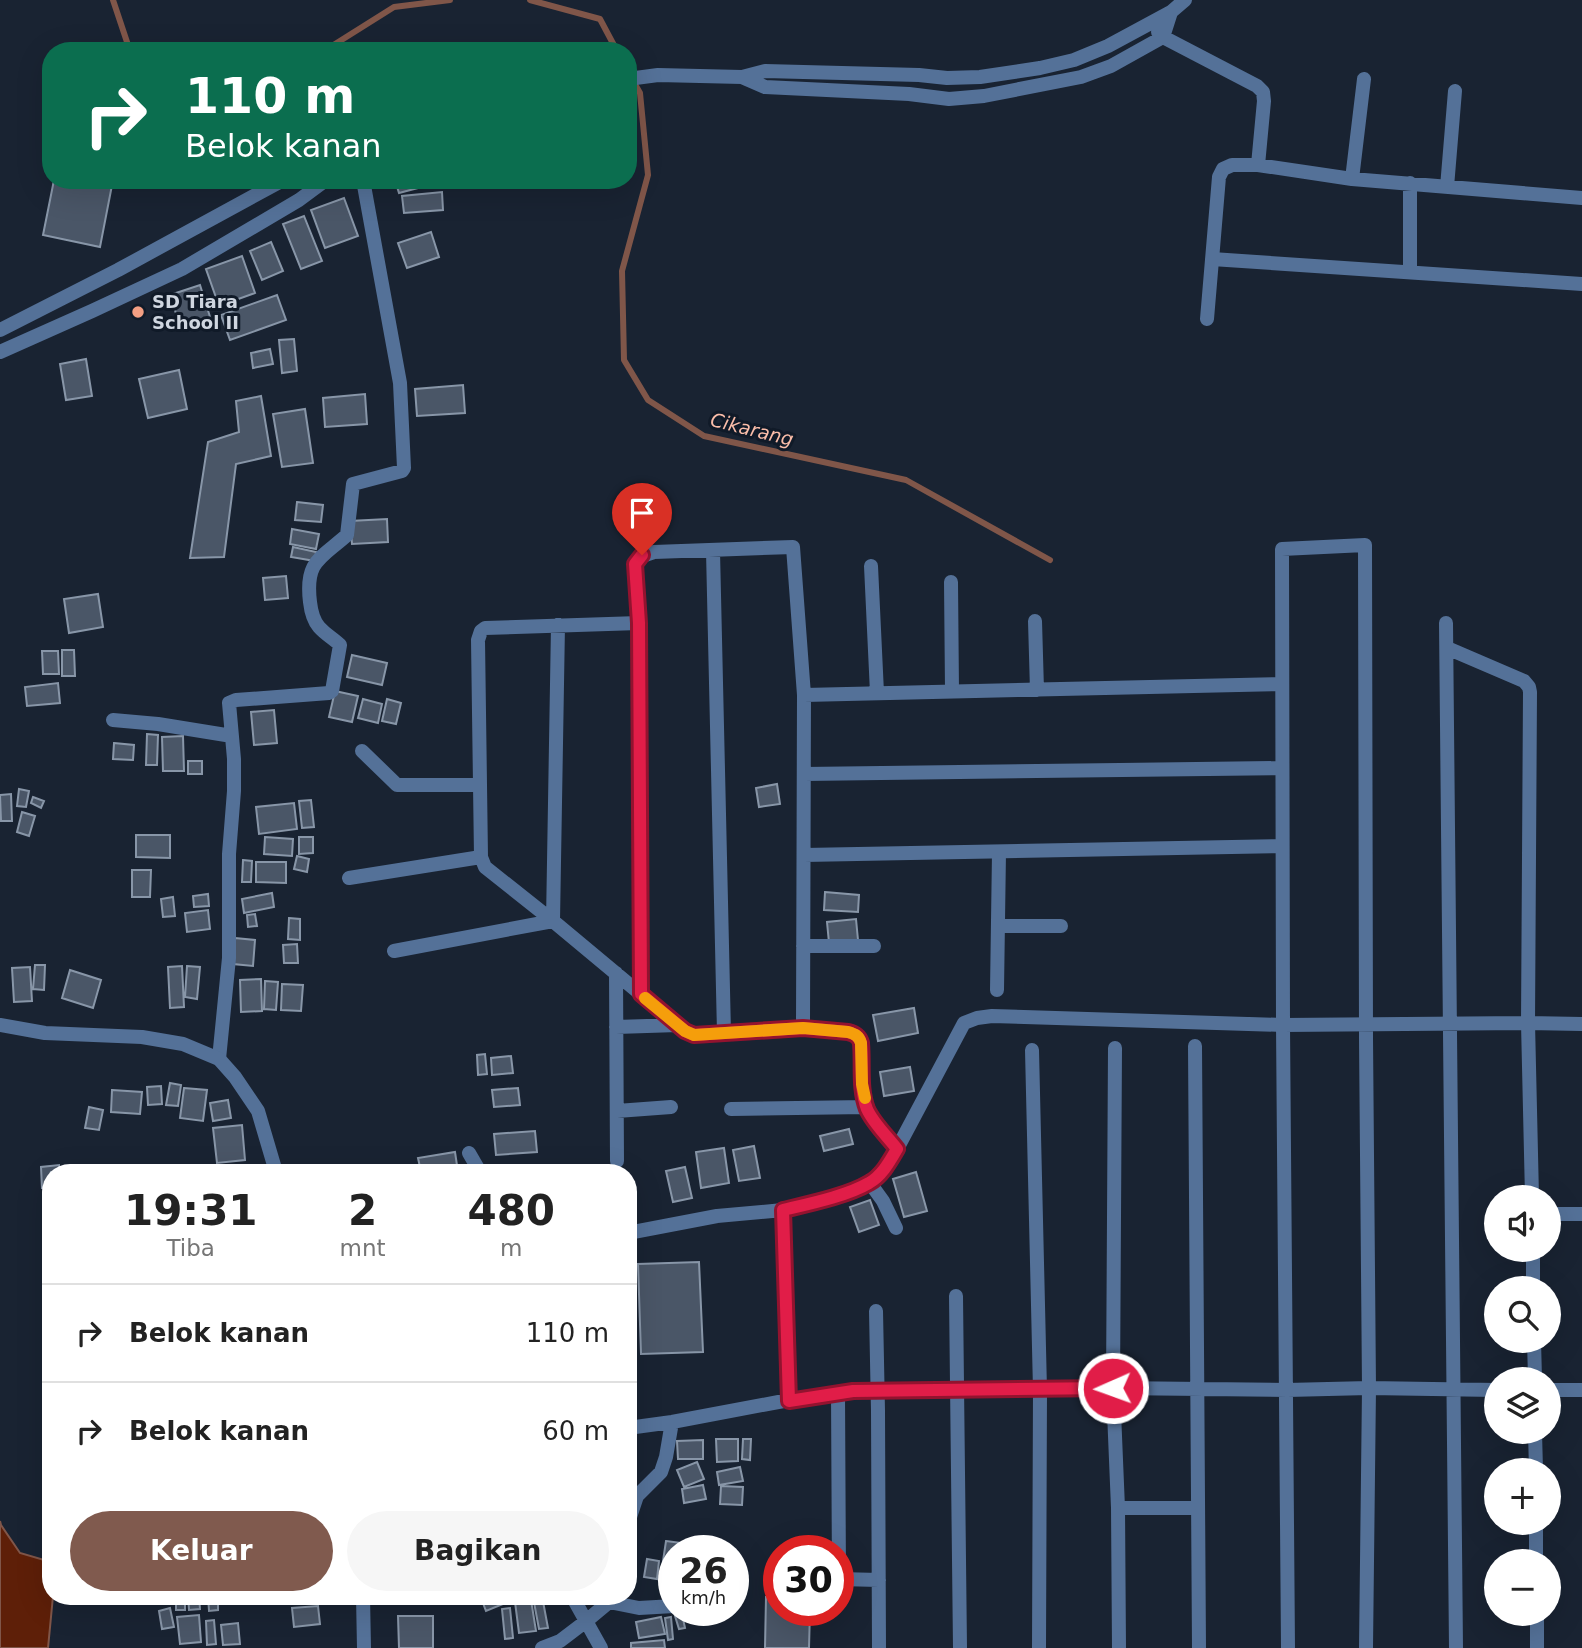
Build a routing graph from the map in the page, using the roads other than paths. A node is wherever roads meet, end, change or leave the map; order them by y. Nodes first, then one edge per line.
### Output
1 (1185, 0) edge
2 (1171, 12) junction
3 (1150, 22) junction
4 (1163, 37) junction
5 (742, 77) junction
6 (637, 78) edge
7 (1364, 79) dead end
8 (1455, 91) dead end
9 (1258, 165) junction
10 (1352, 179) junction
11 (1410, 183) junction
12 (1447, 187) junction
13 (265, 189) edge
14 (314, 189) edge
15 (365, 189) edge
16 (1582, 198) edge
17 (1212, 259) junction
18 (1410, 272) junction
19 (1582, 284) edge
20 (80, 289) junction
21 (92, 311) junction
22 (1207, 320) dead end
23 (0, 330) edge
24 (0, 352) edge
25 (713, 551) junction
26 (871, 566) dead end
27 (951, 582) dead end
28 (1035, 621) dead end
29 (639, 623) junction
30 (1446, 623) dead end
31 (558, 625) junction
32 (1447, 648) junction
33 (1282, 684) junction
34 (1037, 690) junction
35 (953, 691) junction
36 (877, 693) junction
37 (804, 695) junction
38 (113, 720) dead end
39 (232, 736) junction
40 (362, 751) dead end
41 (1282, 768) junction
42 (804, 774) junction
43 (480, 785) junction
44 (1282, 846) junction
45 (999, 852) junction
46 (804, 855) junction
47 (481, 857) junction
48 (349, 878) dead end
49 (552, 921) junction
50 (998, 926) junction
51 (1061, 926) dead end
52 (803, 946) junction
53 (874, 946) dead end
54 (394, 951) dead end
55 (616, 973) junction
56 (997, 990) dead end
57 (641, 994) junction
58 (1528, 1023) junction
59 (1367, 1024) junction
60 (1582, 1024) edge
61 (0, 1025) edge
62 (678, 1025) junction
63 (1450, 1025) junction
64 (1283, 1026) junction
65 (616, 1027) junction
66 (803, 1028) junction
67 (724, 1032) junction
68 (1195, 1046) dead end
69 (1115, 1048) dead end
70 (1032, 1050) dead end
71 (219, 1059) junction
72 (671, 1107) dead end
73 (866, 1107) junction
74 (731, 1109) dead end
75 (617, 1111) junction
76 (897, 1149) junction
77 (470, 1153) dead end
78 (617, 1161) dead end
79 (274, 1164) edge
80 (476, 1164) edge
81 (870, 1183) junction
82 (1532, 1185) edge
83 (783, 1210) junction
84 (1561, 1214) edge
85 (1582, 1214) edge
86 (896, 1228) dead end
87 (637, 1231) edge
88 (956, 1296) dead end
89 (876, 1311) dead end
90 (1113, 1388) junction
91 (1369, 1388) junction
92 (958, 1390) junction
93 (1040, 1390) junction
94 (1197, 1390) junction
95 (1287, 1390) junction
96 (1455, 1390) junction
97 (1484, 1390) edge
98 (1561, 1390) edge
99 (1582, 1390) edge
100 (878, 1391) junction
101 (838, 1394) junction
102 (789, 1401) junction
103 (672, 1422) junction
104 (637, 1427) edge
105 (637, 1496) edge
106 (1118, 1508) junction
107 (1198, 1508) junction
108 (879, 1580) junction
109 (363, 1605) edge
110 (576, 1605) edge
111 (603, 1605) edge
112 (629, 1605) edge
113 (658, 1607) edge
114 (585, 1622) junction
115 (1537, 1626) edge
116 (364, 1648) edge
117 (542, 1648) edge
118 (601, 1648) edge
119 (879, 1648) edge
120 (960, 1648) edge
121 (1038, 1648) edge
122 (1119, 1648) edge
123 (1199, 1648) edge
124 (1288, 1648) edge
125 (1366, 1648) edge
126 (1456, 1648) edge
127 (1537, 1648) edge

1 - 2 street
2 - 3 street
2 - 4 street
3 - 4 street
3 - 5 street
4 - 5 street
4 - 9 street
5 - 6 street
7 - 10 street
8 - 12 street
9 - 10 street
9 - 17 street
10 - 11 street
11 - 12 street
11 - 18 street
12 - 16 street
13 - 20 street
14 - 21 street
15 - 39 street
17 - 18 street
17 - 22 street
18 - 19 street
20 - 21 street
20 - 23 street
21 - 24 street
25 - 29 street
25 - 37 street
25 - 67 street
26 - 36 street
27 - 35 street
28 - 34 street
29 - 31 street
29 - 57 street
30 - 32 street
31 - 43 street
31 - 49 street
32 - 58 street
32 - 63 street
33 - 34 street
33 - 41 street
33 - 59 street
34 - 35 street
35 - 36 street
36 - 37 street
37 - 42 street
38 - 39 street
39 - 71 street
40 - 43 street
41 - 42 street
41 - 44 street
42 - 46 street
43 - 47 street
44 - 45 street
44 - 64 street
45 - 46 street
45 - 50 street
46 - 52 street
47 - 48 street
47 - 49 street
49 - 54 street
49 - 55 street
50 - 51 street
50 - 56 street
52 - 53 street
52 - 66 street
55 - 57 street
55 - 65 street
57 - 62 street
58 - 60 street
58 - 63 street
58 - 82 street
59 - 63 street
59 - 64 street
59 - 91 street
61 - 71 street
62 - 65 street
62 - 67 street
63 - 96 street
64 - 76 street
64 - 95 street
65 - 75 street
66 - 67 street
66 - 73 street
68 - 94 street
69 - 90 street
70 - 93 street
71 - 79 street
72 - 75 street
73 - 74 street
73 - 76 street
75 - 78 street
76 - 81 street
77 - 80 street
81 - 83 street
81 - 86 street
83 - 87 street
83 - 102 street
84 - 85 street
88 - 92 street
89 - 100 street
90 - 93 street
90 - 94 street
90 - 106 street
91 - 95 street
91 - 96 street
91 - 125 street
92 - 93 street
92 - 100 street
92 - 120 street
93 - 121 street
94 - 95 street
94 - 107 street
95 - 124 street
96 - 97 street
96 - 126 street
98 - 99 street
100 - 101 street
100 - 108 street
101 - 102 street
101 - 108 street
102 - 103 street
103 - 104 street
103 - 105 street
106 - 107 street
106 - 122 street
107 - 123 street
108 - 119 street
109 - 116 street
110 - 114 street
111 - 114 street
112 - 113 street
114 - 117 street
114 - 118 street
115 - 127 street

